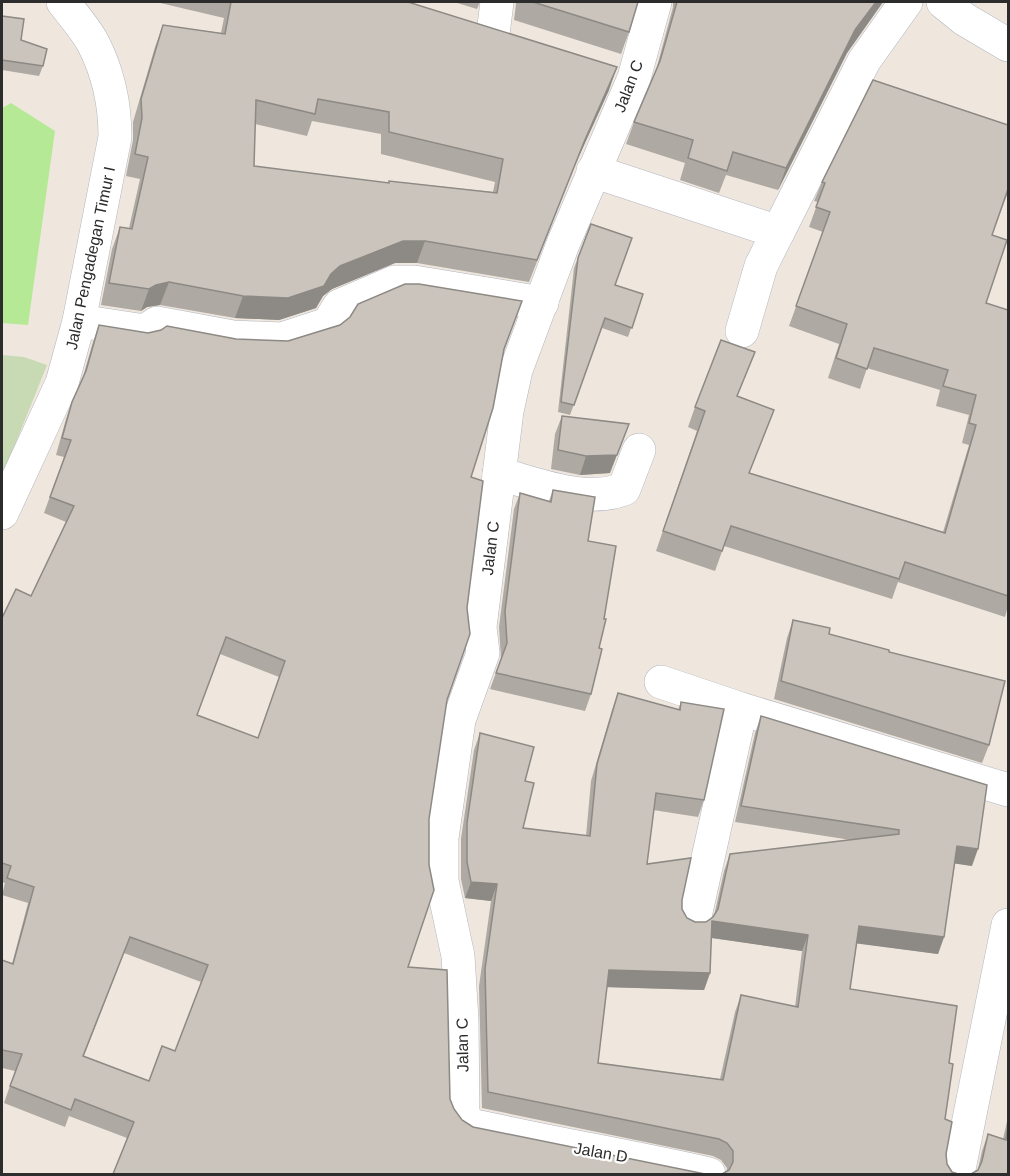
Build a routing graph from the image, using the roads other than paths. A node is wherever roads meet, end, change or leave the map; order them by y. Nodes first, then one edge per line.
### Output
1 (63, 2) edge
2 (497, 2) edge
3 (656, 2) edge
4 (906, 2) edge
5 (943, 2) edge
6 (460, 23) edge
7 (493, 34) junction
8 (525, 44) edge
9 (1008, 45) edge
10 (601, 68) edge
11 (634, 78) junction
12 (593, 171) junction
13 (778, 231) junction
14 (542, 303) junction
15 (79, 321) junction
16 (742, 331) dead end
17 (639, 450) dead end
18 (499, 474) junction
19 (2, 513) edge
20 (661, 682) dead end
21 (741, 709) junction
22 (1008, 790) edge
23 (694, 921) edge
24 (1008, 925) edge
25 (463, 1115) joint
26 (709, 1174) edge
27 (958, 1174) edge

1 - 15 street, Jalan Pengadegan Timur I
2 - 7 street
3 - 11 street, Jalan C
4 - 13 street
5 - 9 street
6 - 7 street
7 - 8 street
10 - 11 street
11 - 12 street, Jalan C
12 - 13 street
12 - 14 street, Jalan C
13 - 16 street
14 - 15 street
14 - 18 street, Jalan C
15 - 19 street, Jalan Pengadegan Timur I
17 - 18 street
18 - 25 street, Jalan C
20 - 21 street
21 - 22 street
21 - 23 street
24 - 27 street
25 - 26 street, Jalan D

